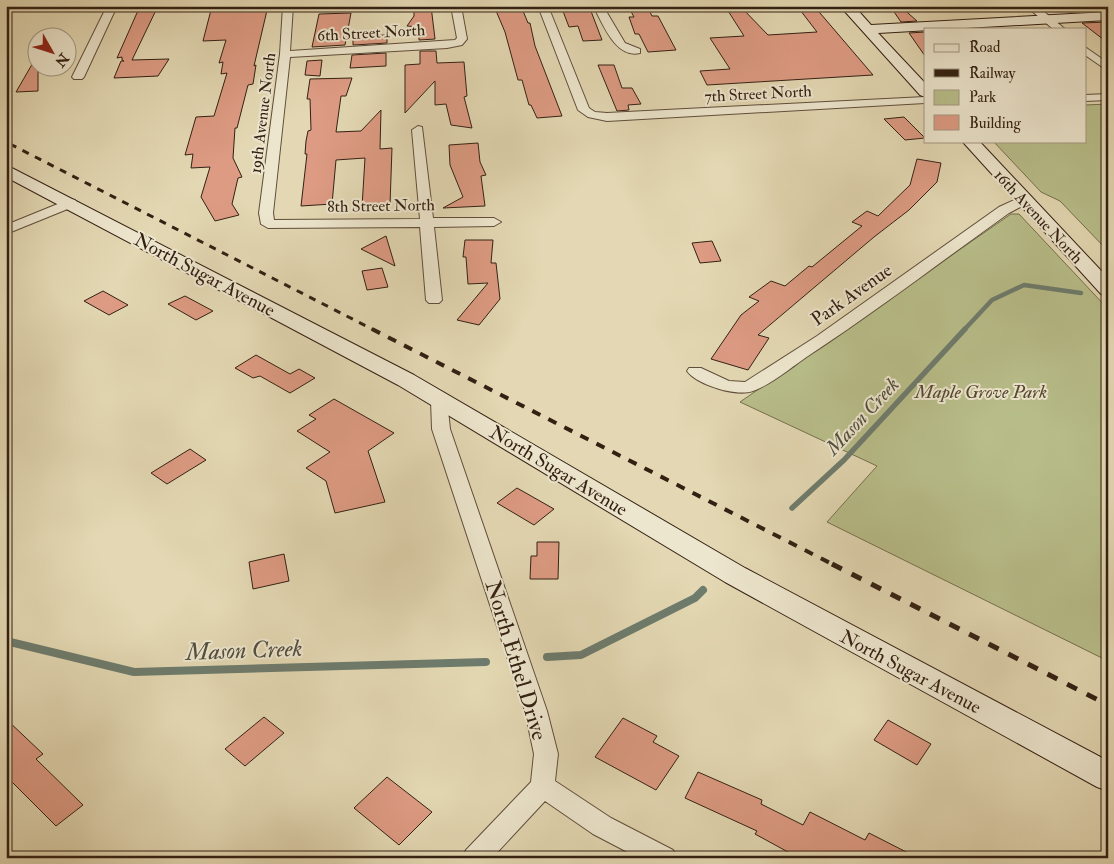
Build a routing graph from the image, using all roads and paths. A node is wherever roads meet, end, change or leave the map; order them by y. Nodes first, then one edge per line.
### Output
1 (6, 6) edge
2 (10, 6) edge
3 (112, 6) edge
4 (288, 6) edge
5 (456, 6) edge
6 (543, 6) edge
7 (598, 6) edge
8 (846, 6) edge
9 (1031, 6) edge
10 (1108, 16) edge
11 (1048, 19) junction
12 (1059, 28) edge
13 (867, 29) junction
14 (636, 51) dead end
15 (1086, 51) edge
16 (285, 54) junction
17 (1108, 68) edge
18 (78, 77) dead end
19 (924, 91) edge
20 (1108, 97) edge
21 (1086, 98) edge
22 (924, 100) edge
23 (418, 130) dead end
24 (971, 142) edge
25 (6, 170) edge
26 (1024, 200) junction
27 (70, 203) junction
28 (427, 222) junction
29 (494, 222) dead end
30 (268, 224) joint
31 (6, 230) edge
32 (1108, 290) edge
33 (434, 300) dead end
34 (695, 371) dead end
35 (439, 400) junction
36 (1108, 777) edge
37 (543, 786) junction
38 (475, 858) edge
39 (664, 858) edge

1 - 2 street
3 - 18 street
4 - 16 street, 19th Avenue North
5 - 16 street, 6th Street North
6 - 22 street, 7th Street North
7 - 14 street
8 - 13 street
9 - 11 street
10 - 11 street
11 - 12 street
11 - 13 street
13 - 19 street
15 - 17 street
16 - 30 street, 19th Avenue North
20 - 21 street
23 - 28 street
24 - 26 street, 16th Avenue North
25 - 27 street, North Sugar Avenue
26 - 32 street, 16th Avenue North
26 - 34 street, Park Avenue
27 - 31 street
27 - 35 street, North Sugar Avenue
28 - 29 street, 8th Street North
28 - 30 street, 8th Street North
28 - 33 street
35 - 36 street, North Sugar Avenue
35 - 37 street, North Ethel Drive
37 - 38 street
37 - 39 street

